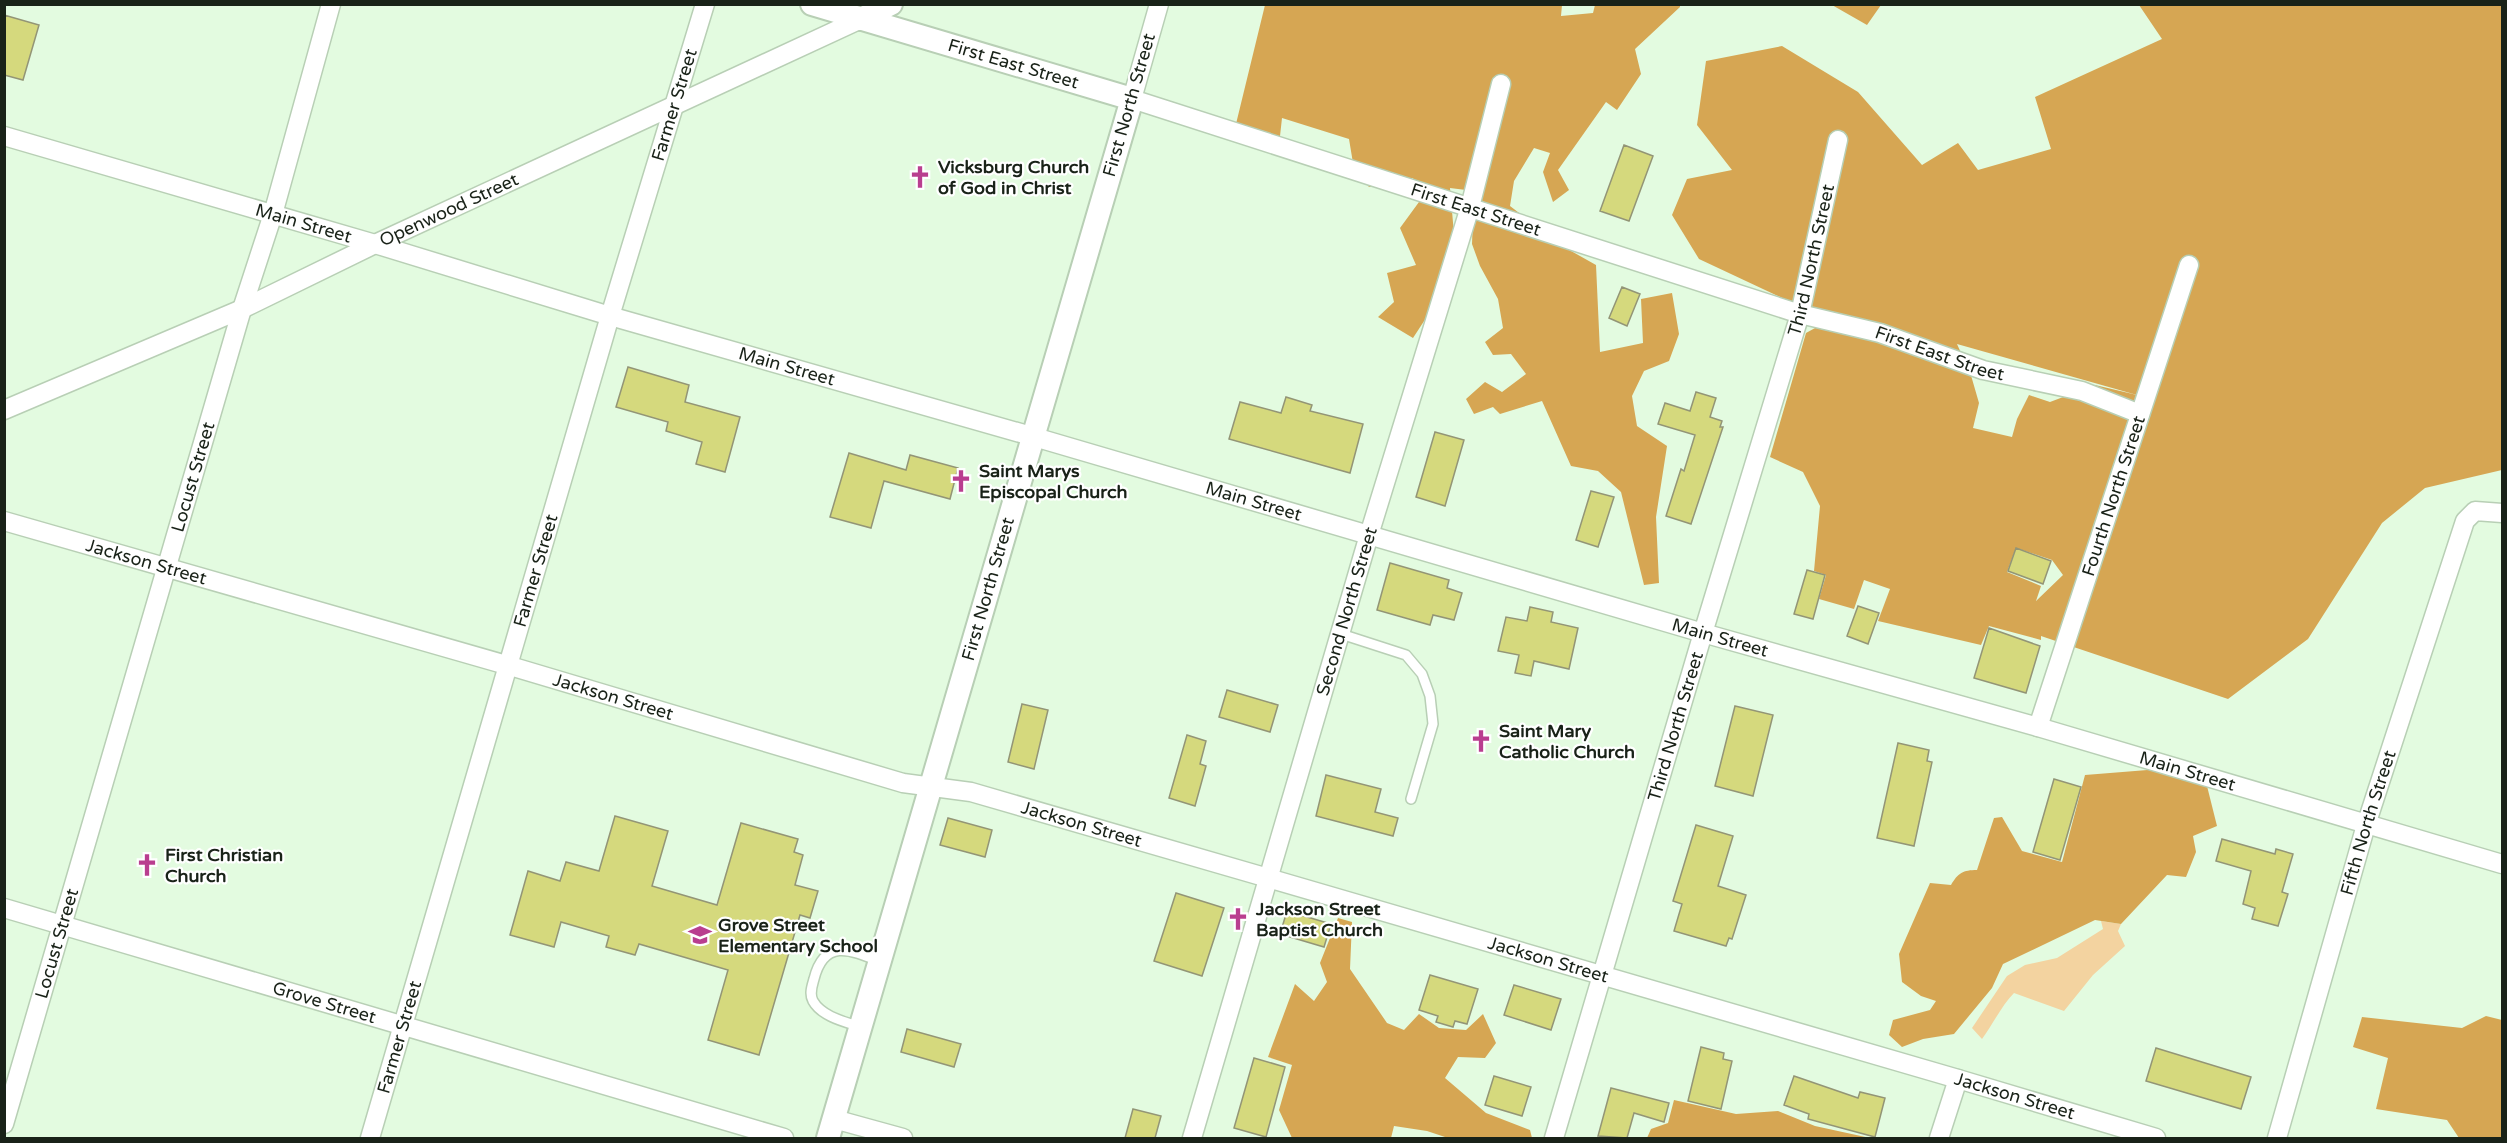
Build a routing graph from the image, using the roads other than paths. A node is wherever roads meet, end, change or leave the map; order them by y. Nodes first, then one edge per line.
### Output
1 (331, 4) edge
2 (705, 4) edge
3 (812, 4) edge
4 (891, 4) edge
5 (1158, 4) edge
6 (861, 19) junction
7 (1501, 84) dead end
8 (1131, 99) junction
9 (674, 106) junction
10 (4, 136) edge
11 (1838, 140) dead end
12 (1470, 207) junction
13 (273, 214) junction
14 (375, 244) junction
15 (2189, 265) dead end
16 (242, 309) junction
17 (1800, 314) junction
18 (610, 316) junction
19 (4, 410) edge
20 (2140, 414) junction
21 (1031, 436) junction
22 (2502, 513) edge
23 (4, 521) edge
24 (1369, 535) junction
25 (167, 568) junction
26 (1703, 633) junction
27 (1341, 634) junction
28 (510, 666) junction
29 (2038, 727) junction
30 (932, 787) junction
31 (1411, 799) dead end
32 (2366, 825) junction
33 (2502, 864) edge
34 (1268, 878) junction
35 (4, 908) edge
36 (62, 925) junction
37 (880, 962) junction
38 (1601, 974) junction
39 (403, 1026) junction
40 (861, 1027) junction
41 (1958, 1079) junction
42 (4, 1124) edge
43 (831, 1129) edge
44 (370, 1138) edge
45 (784, 1138) edge
46 (903, 1138) edge
47 (1192, 1138) edge
48 (1554, 1138) edge
49 (1939, 1138) edge
50 (2156, 1138) edge
51 (2277, 1138) edge

1 - 13 street, Locust Street
2 - 9 street, Farmer Street
3 - 6 street, First East Street
4 - 6 street, Openwood Street
5 - 8 street, First North Street
6 - 8 street, First East Street
6 - 9 street, Openwood Street
7 - 12 street, Second North Street
8 - 12 street, First East Street
8 - 21 street, First North Street
9 - 14 street, Openwood Street
9 - 18 street, Farmer Street
10 - 13 street, Main Street
11 - 17 street, Third North Street
12 - 17 street, First East Street
12 - 24 street, Second North Street
13 - 14 street, Main Street
13 - 16 street, Locust Street
14 - 16 street, Openwood Street
14 - 18 street, Main Street
15 - 20 street, Fourth North Street
16 - 19 street, Openwood Street
16 - 25 street, Locust Street
17 - 20 street, First East Street
17 - 26 street, Third North Street
18 - 21 street, Main Street
18 - 28 street, Farmer Street
20 - 29 street, Fourth North Street
21 - 24 street, Main Street
21 - 30 street, First North Street
22 - 32 street, Fifth North Street
23 - 25 street, Jackson Street
24 - 26 street, Main Street
24 - 27 street, Second North Street
25 - 28 street, Jackson Street
25 - 36 street, Locust Street
26 - 29 street, Main Street
26 - 38 street, Third North Street
27 - 31 lane
27 - 34 street, Second North Street
28 - 30 street, Jackson Street
28 - 39 street, Farmer Street
29 - 32 street, Main Street
30 - 34 street, Jackson Street
30 - 37 street, First North Street
32 - 33 street, Main Street
32 - 51 street, Fifth North Street
34 - 38 street, Jackson Street
34 - 47 street, Second North Street
35 - 36 street, Grove Street
36 - 39 street, Grove Street
36 - 42 street, Locust Street
37 - 40 street, First North Street
37 - 40 lane
38 - 41 street, Jackson Street
38 - 48 street, Third North Street
39 - 44 street, Farmer Street
39 - 45 street, Grove Street
40 - 43 street, First North Street
41 - 49 street
41 - 50 street, Jackson Street
43 - 46 street

